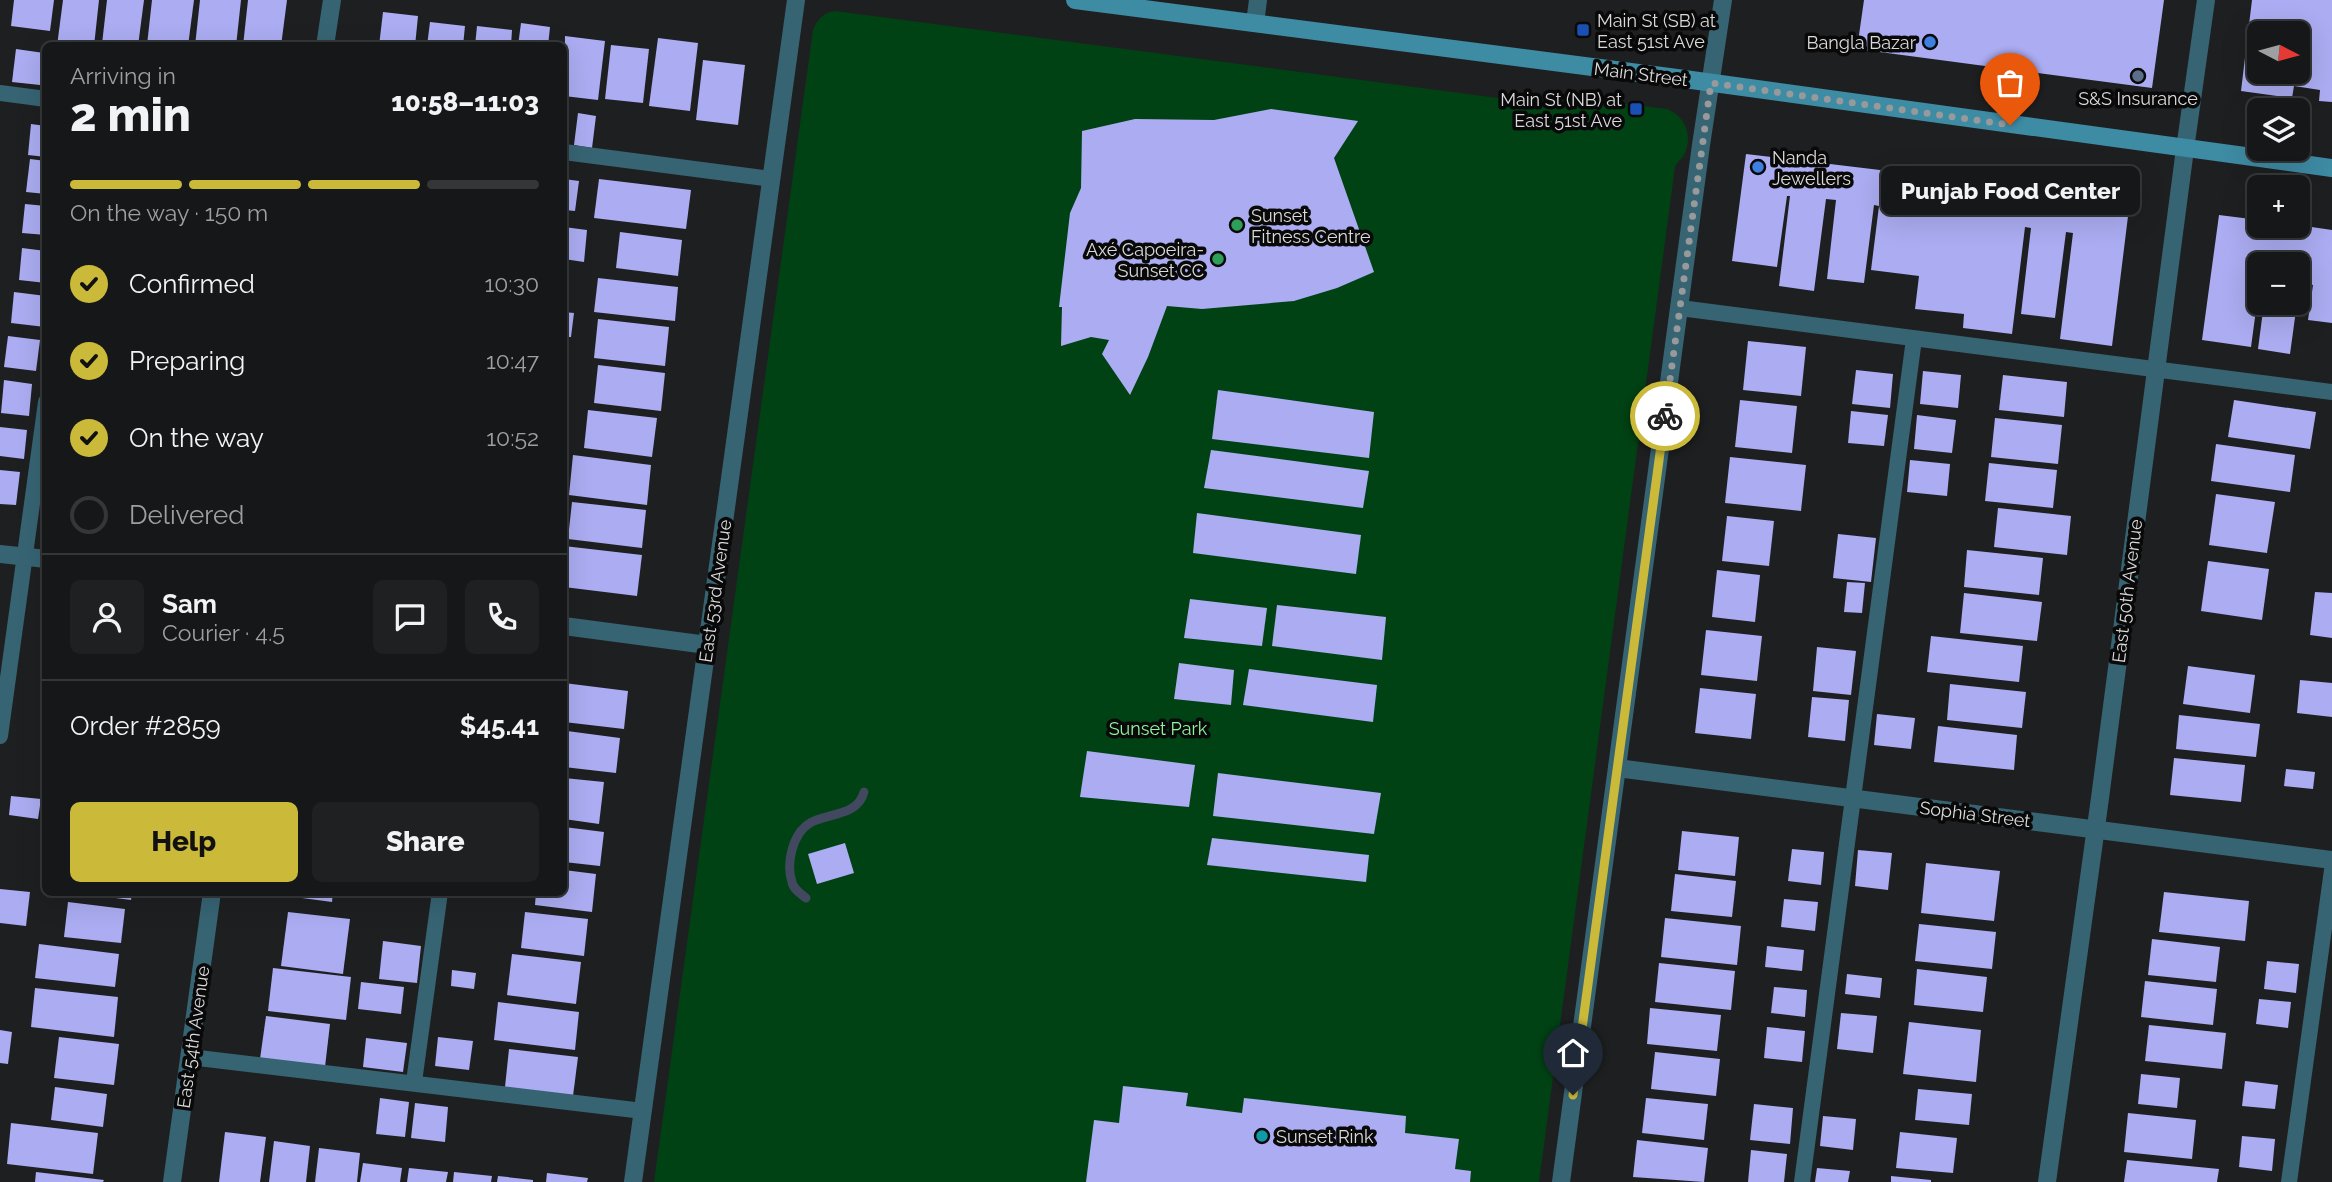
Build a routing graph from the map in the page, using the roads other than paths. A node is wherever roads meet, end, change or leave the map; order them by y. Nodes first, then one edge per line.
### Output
1 (332, 0) edge
2 (796, 0) edge
3 (1075, 0) edge
4 (1258, 0) edge
5 (1723, 0) edge
6 (2206, 0) edge
7 (1255, 23) junction
8 (327, 42) edge
9 (1711, 83) junction
10 (0, 93) edge
11 (42, 98) edge
12 (2185, 149) junction
13 (567, 152) edge
14 (2332, 168) edge
15 (772, 179) junction
16 (1680, 308) junction
17 (1914, 339) junction
18 (2156, 370) junction
19 (2332, 393) edge
20 (42, 430) edge
21 (0, 554) edge
22 (24, 556) junction
23 (42, 558) edge
24 (567, 626) edge
25 (707, 646) junction
26 (0, 736) edge
27 (1618, 768) junction
28 (1854, 799) junction
29 (2095, 830) junction
30 (2332, 860) edge
31 (2332, 870) edge
32 (211, 896) edge
33 (439, 896) edge
34 (190, 1057) junction
35 (414, 1082) junction
36 (643, 1111) junction
37 (172, 1182) edge
38 (633, 1182) edge
39 (1561, 1182) edge
40 (1802, 1182) edge
41 (2047, 1182) edge
42 (2289, 1182) edge

1 - 8 street
2 - 15 street, East 53rd Avenue
3 - 7 main road, Main Street
4 - 7 street
5 - 9 street
6 - 12 street, East 50th Avenue
7 - 9 main road, Main Street
9 - 12 main road, Main Street
9 - 16 street
10 - 11 lane
12 - 14 main road, Main Street
12 - 18 street, East 50th Avenue
13 - 15 lane
15 - 25 street, East 53rd Avenue
16 - 17 lane
16 - 27 street
17 - 18 lane
17 - 28 lane
18 - 19 lane
18 - 29 street, East 50th Avenue
20 - 22 lane
21 - 22 street
22 - 23 street
22 - 26 lane
24 - 25 street
25 - 36 street, East 53rd Avenue
27 - 28 street, Sophia Street
27 - 39 street
28 - 29 street, Sophia Street
28 - 40 lane
29 - 30 street, Sophia Street
29 - 41 street, East 50th Avenue
31 - 42 lane
32 - 34 street, East 54th Avenue
33 - 35 lane
34 - 35 lane
34 - 37 street, East 54th Avenue
35 - 36 lane
36 - 38 street, East 53rd Avenue

